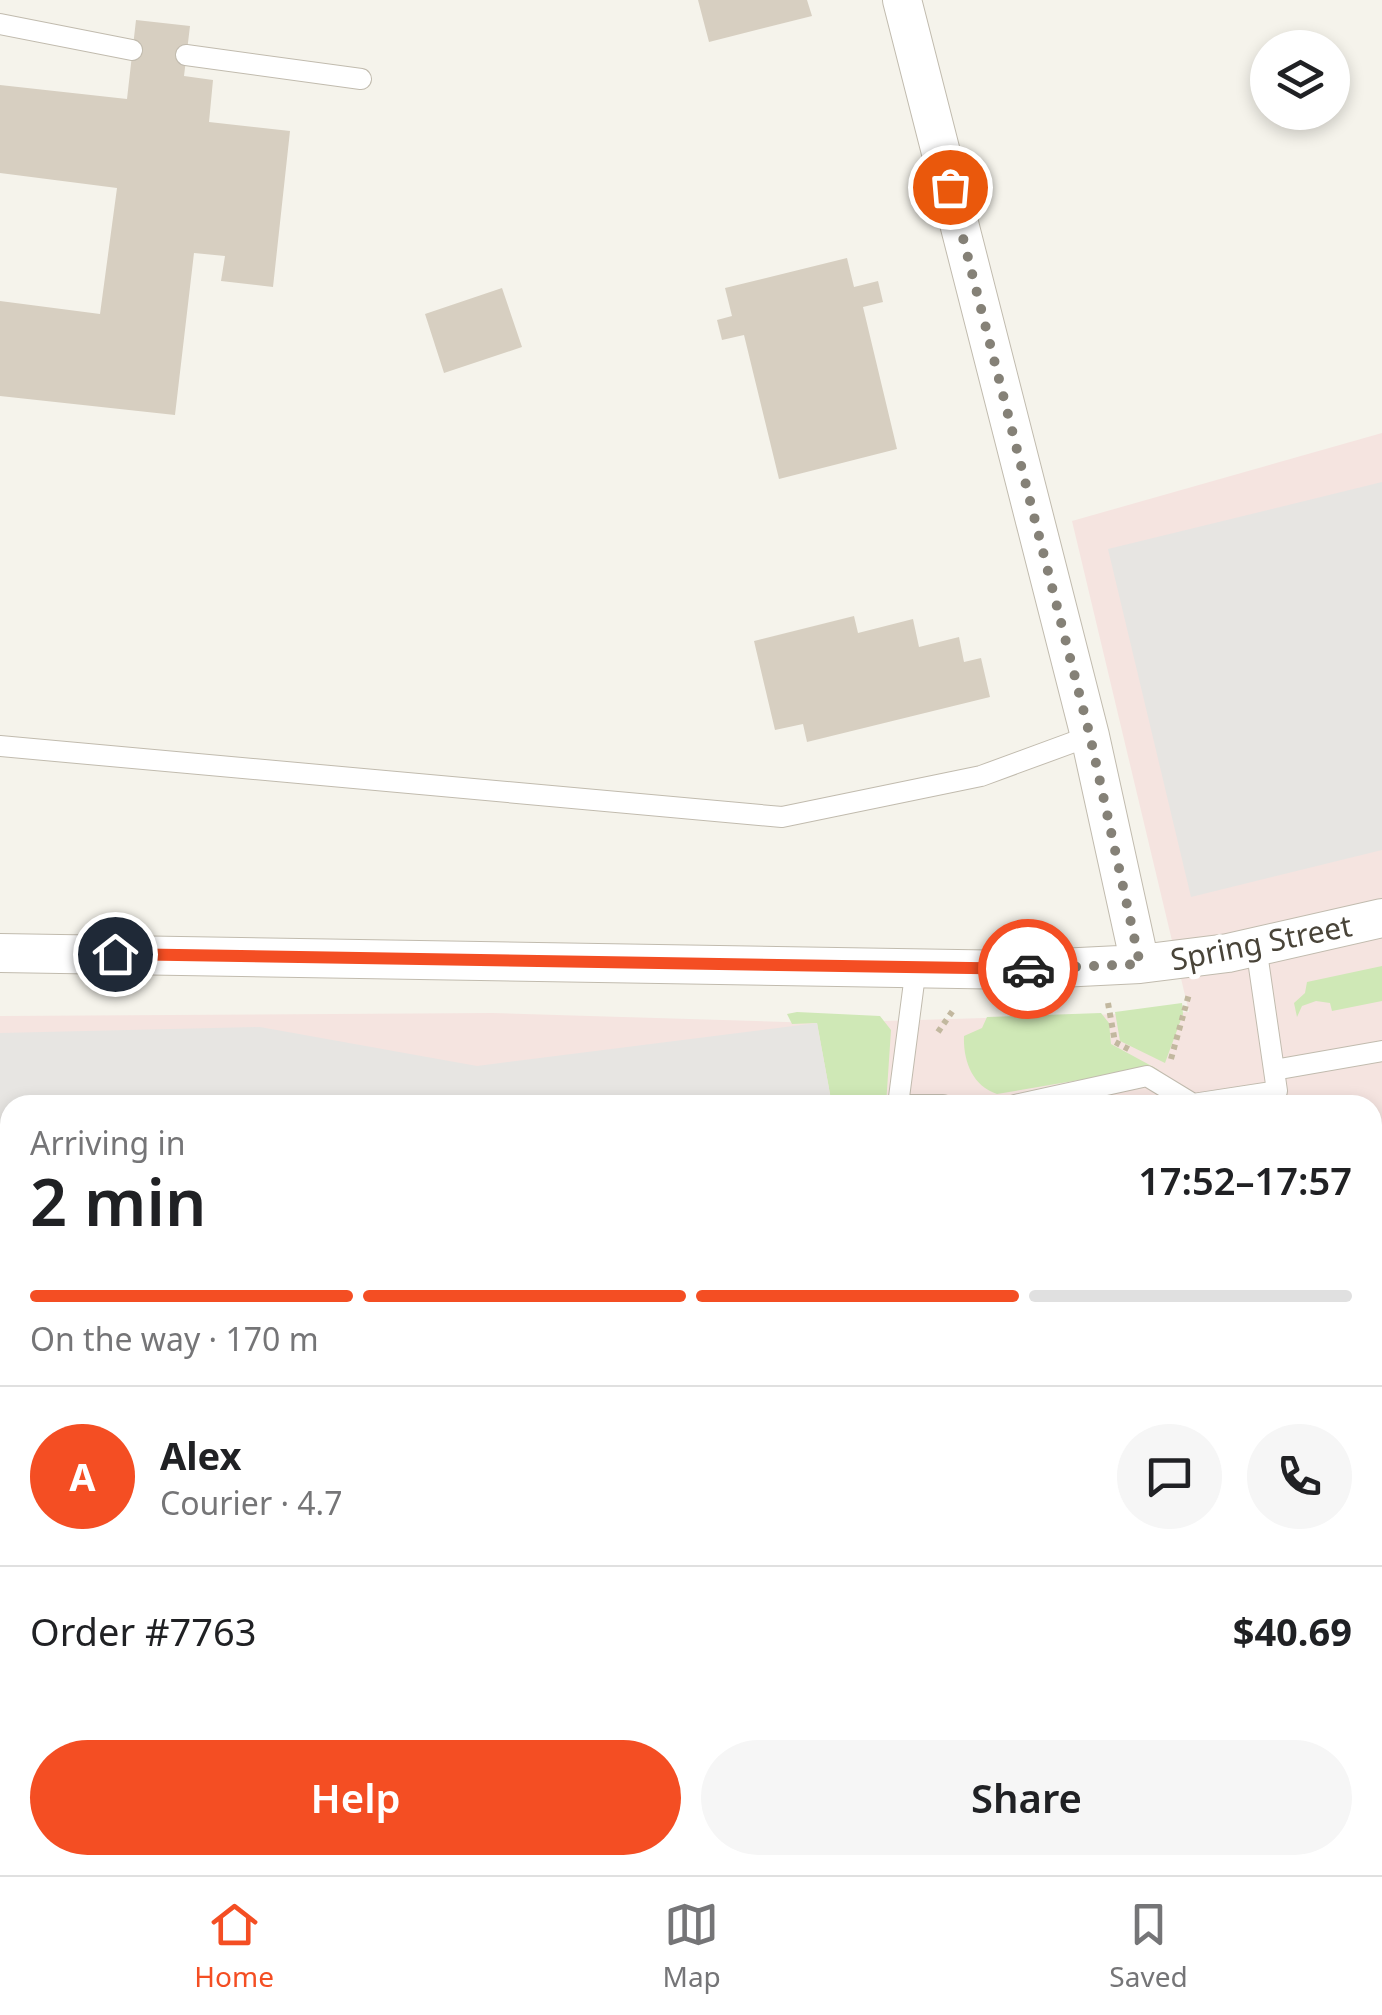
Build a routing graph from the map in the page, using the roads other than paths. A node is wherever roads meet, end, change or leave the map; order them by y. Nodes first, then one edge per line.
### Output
1 (902, 0) edge
2 (0, 24) edge
3 (132, 50) dead end
4 (186, 56) dead end
5 (361, 79) dead end
6 (1090, 736) junction
7 (0, 746) edge
8 (1382, 918) edge
9 (1256, 946) junction
10 (0, 953) edge
11 (1140, 964) junction
12 (916, 968) junction
13 (1382, 1052) edge
14 (1274, 1070) junction
15 (899, 1095) edge
16 (1061, 1095) edge
17 (1183, 1095) edge
18 (1278, 1095) edge

1 - 6 street
2 - 3 lane
4 - 5 lane
6 - 7 lane
6 - 11 street
8 - 9 street, Spring Street
9 - 11 street, Spring Street
9 - 14 lane
10 - 12 street, Spring Street
11 - 12 street, Spring Street
12 - 15 lane
13 - 14 lane
14 - 18 lane
16 - 17 lane

